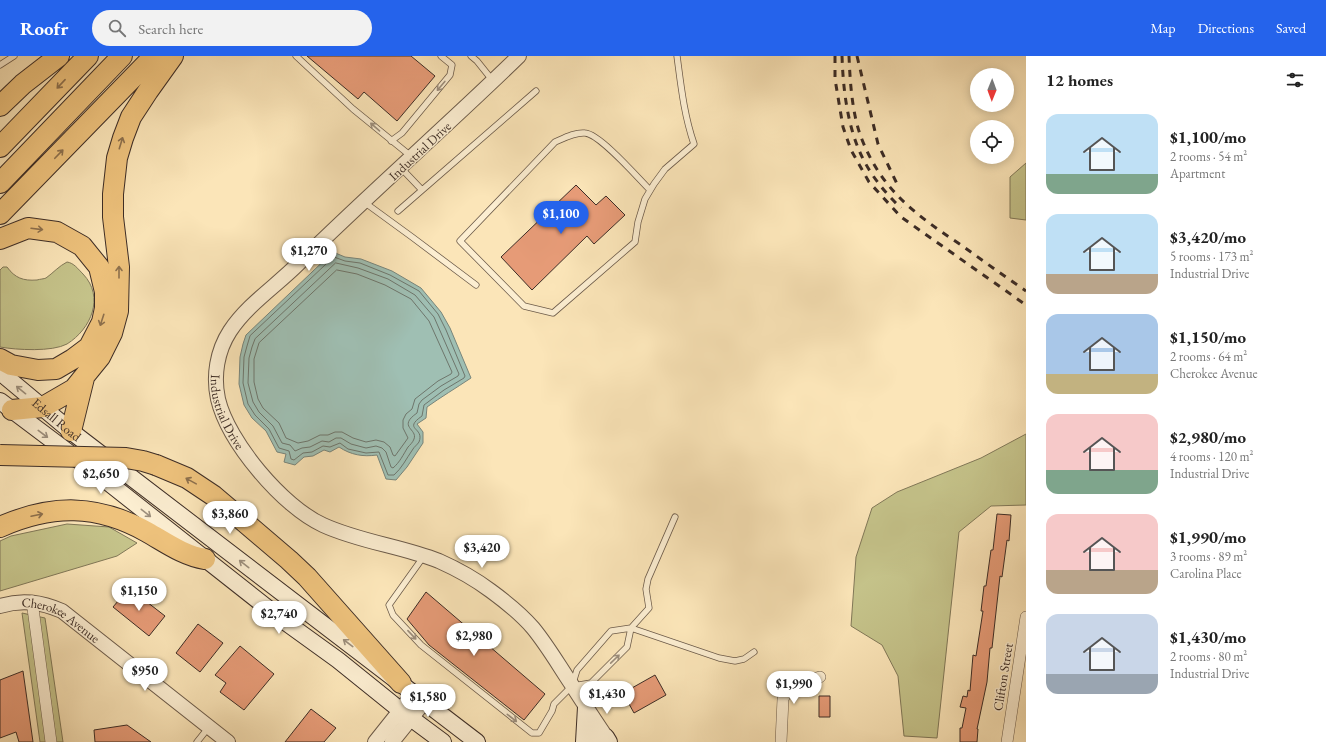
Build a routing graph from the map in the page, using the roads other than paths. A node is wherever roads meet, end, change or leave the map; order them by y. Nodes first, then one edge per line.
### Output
1 (14, 56) edge
2 (59, 56) edge
3 (88, 56) edge
4 (122, 56) edge
5 (154, 56) edge
6 (173, 56) edge
7 (296, 56) edge
8 (441, 56) edge
9 (471, 56) edge
10 (519, 56) edge
11 (677, 56) edge
12 (0, 65) edge
13 (493, 81) junction
14 (536, 91) dead end
15 (0, 106) edge
16 (391, 141) junction
17 (0, 147) edge
18 (412, 158) junction
19 (401, 168) junction
20 (0, 183) edge
21 (422, 190) junction
22 (650, 190) junction
23 (364, 202) junction
24 (398, 212) dead end
25 (0, 214) edge
26 (0, 239) edge
27 (476, 285) dead end
28 (0, 359) edge
29 (0, 372) edge
30 (84, 378) junction
31 (6, 405) edge
32 (43, 407) junction
33 (71, 431) junction
34 (0, 455) edge
35 (676, 517) dead end
36 (0, 527) edge
37 (424, 556) junction
38 (205, 559) junction
39 (32, 601) junction
40 (0, 606) edge
41 (1026, 617) edge
42 (631, 628) junction
43 (754, 652) dead end
44 (820, 677) dead end
45 (572, 686) junction
46 (413, 692) junction
47 (586, 707) junction
48 (405, 714) junction
49 (209, 726) junction
50 (604, 741) edge
51 (51, 742) edge
52 (196, 742) edge
53 (228, 742) edge
54 (375, 742) edge
55 (392, 742) edge
56 (442, 742) edge
57 (477, 742) edge
58 (584, 742) edge
59 (781, 742) edge
60 (1007, 742) edge

1 - 12 lane
2 - 15 highway
3 -> 17 highway
4 - 20 highway
25 -> 5 highway
30 -> 6 highway
16 -> 7 lane
8 -> 16 lane
9 - 13 lane
10 - 13 street, Industrial Drive
11 - 22 lane
13 - 18 street, Industrial Drive
14 - 21 lane
16 - 18 lane
18 - 19 street, Industrial Drive
19 - 21 lane
19 - 23 street, Industrial Drive
21 - 24 lane
22 - 22 lane
23 - 27 lane
23 - 37 street, Industrial Drive
26 -> 28 highway
32 -> 29 main road, Edsall Road
30 - 32 highway
30 - 33 highway
31 - 32 highway
31 -> 38 main road, Edsall Road
32 - 33 main road, Edsall Road
46 -> 33 main road, Edsall Road
46 -> 34 highway, bridge
35 - 42 lane
36 -> 38 highway
37 - 45 street, Industrial Drive
37 -> 45 lane
38 - 48 main road, Edsall Road
39 - 40 street, Cherokee Avenue
39 - 49 street, Cherokee Avenue
39 - 51 street
41 - 60 street, Clifton Street
42 - 43 lane
42 - 45 lane
45 -> 42 lane
44 - 59 street
45 - 47 street, Industrial Drive
46 - 48 street
46 - 57 main road, Edsall Road
47 - 50 street, Industrial Drive
47 - 58 main road
48 - 54 street
48 - 55 street
48 - 56 main road, Edsall Road
49 - 52 lane
49 - 53 street, Cherokee Avenue

